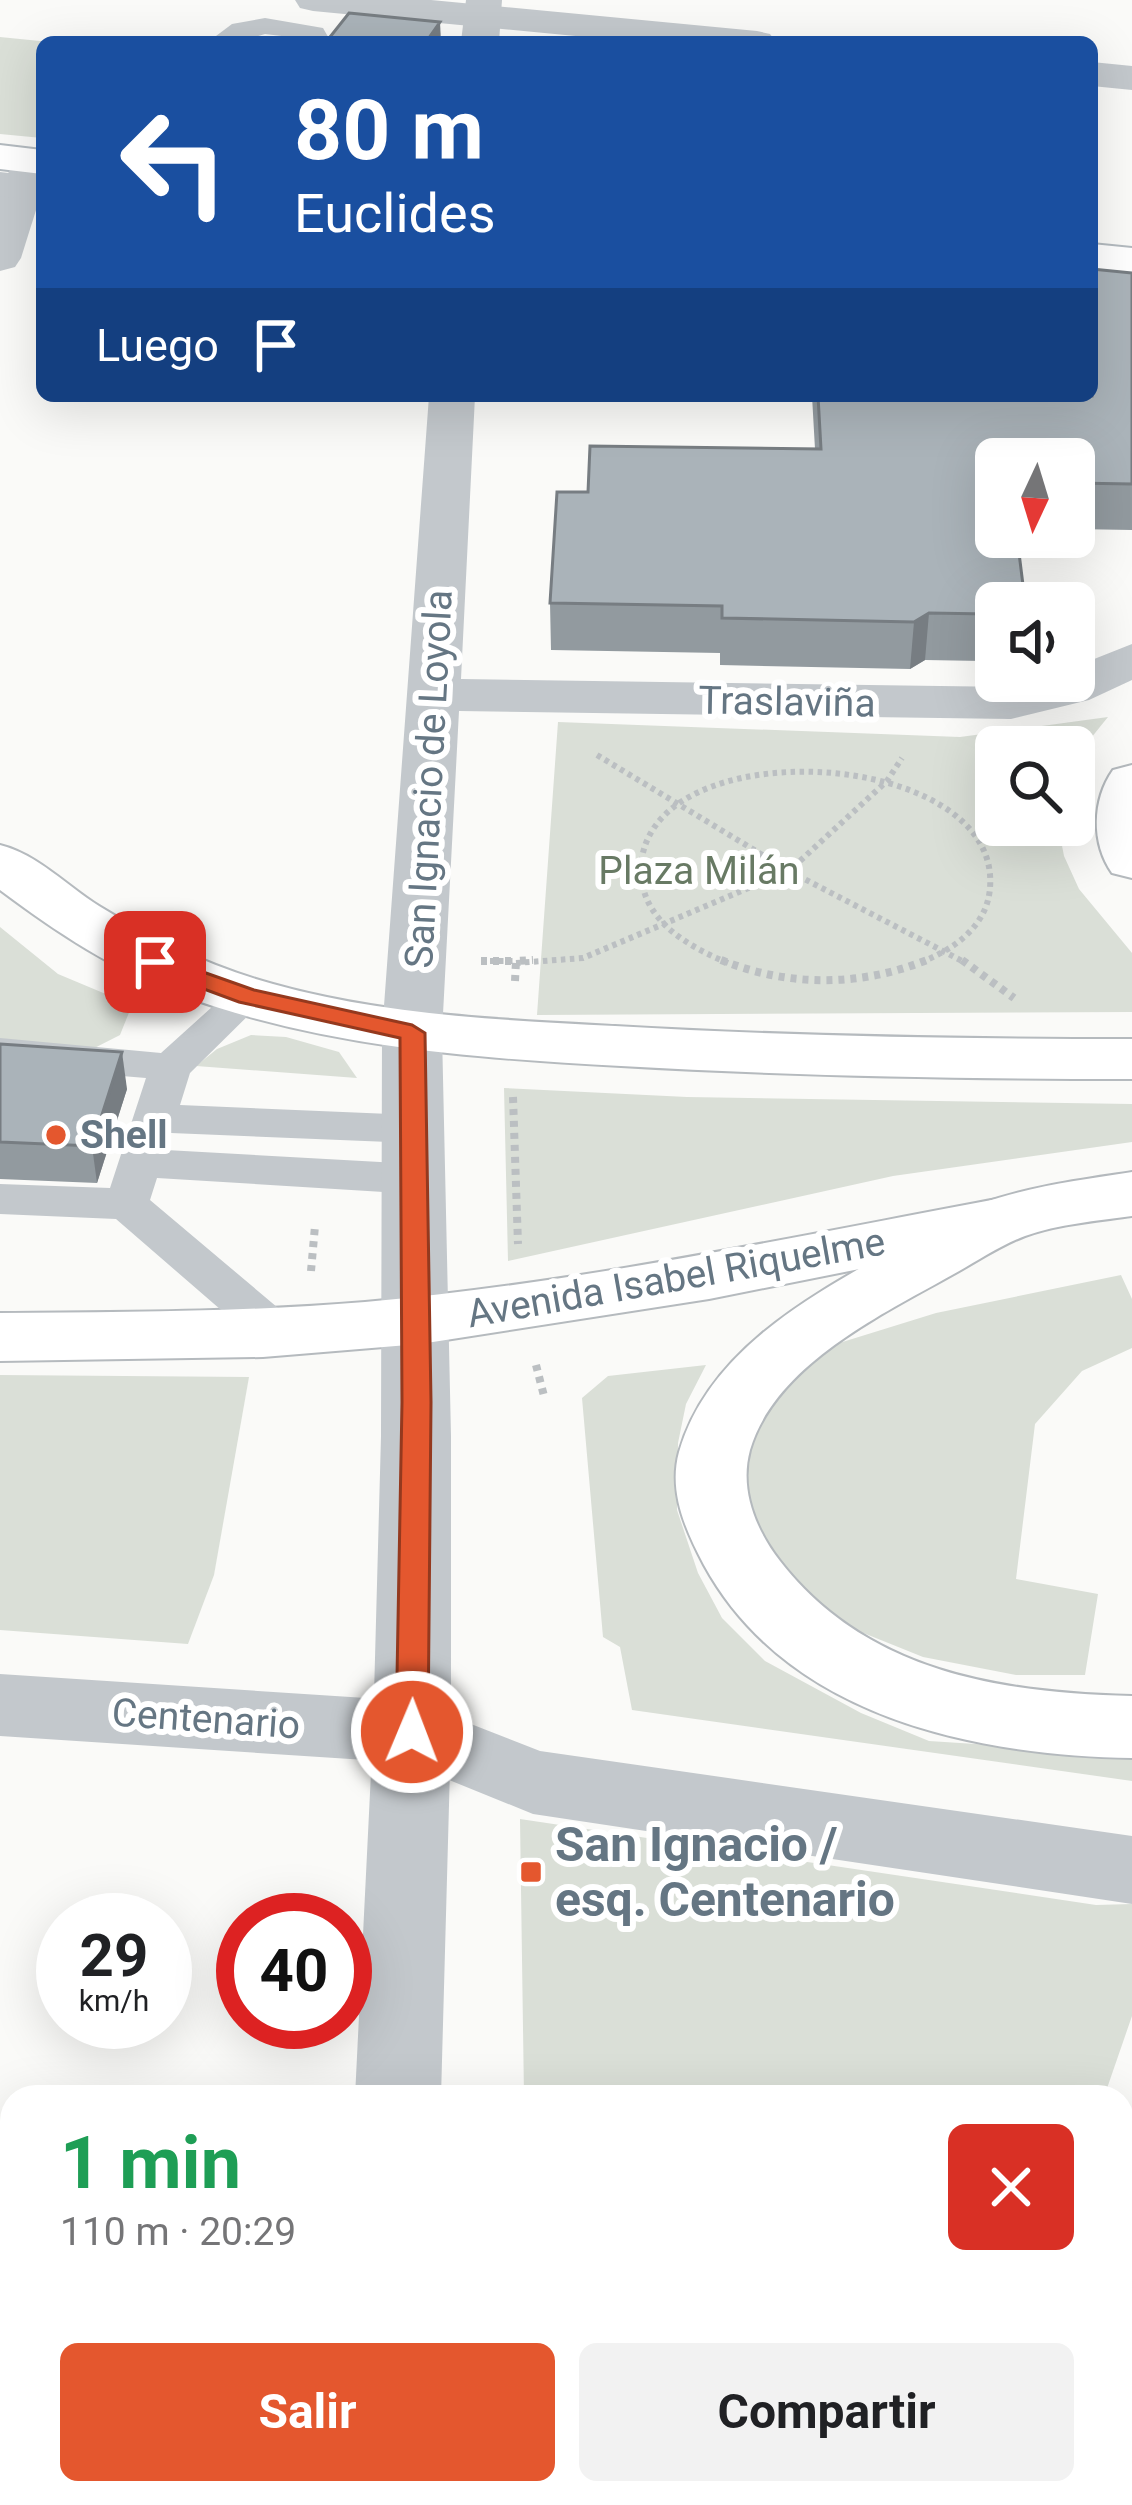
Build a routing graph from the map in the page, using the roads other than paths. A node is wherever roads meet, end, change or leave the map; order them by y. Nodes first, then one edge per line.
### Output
1 (298, 0) edge
2 (313, 0) edge
3 (482, 19) edge
4 (272, 34) edge
5 (229, 36) edge
6 (315, 36) edge
7 (685, 36) edge
8 (1098, 75) edge
9 (1132, 78) edge
10 (23, 173) edge
11 (0, 258) edge
12 (1098, 258) edge
13 (1132, 261) edge
14 (1098, 289) edge
15 (1132, 292) edge
16 (452, 402) edge
17 (1132, 660) edge
18 (434, 695) junction
19 (1132, 782) edge
20 (0, 862) edge
21 (1132, 862) edge
22 (248, 997) junction
23 (412, 1033) junction
24 (0, 1052) edge
25 (1106, 1059) edge
26 (171, 1067) junction
27 (156, 1118) junction
28 (415, 1154) junction
29 (135, 1184) junction
30 (1132, 1194) edge
31 (0, 1198) edge
32 (997, 1221) junction
33 (417, 1321) junction
34 (274, 1330) junction
35 (0, 1337) edge
36 (0, 1706) edge
37 (1132, 1726) edge
38 (412, 1732) junction
39 (1132, 1870) edge
40 (398, 2085) edge

1 - 4 lane
2 - 3 street
3 - 7 street
4 - 5 lane
4 - 6 lane
8 - 9 street
10 - 11 street
12 - 13 main road
14 - 15 street
16 - 18 street, San Ignacio de Loyola
17 - 18 street, Traslaviña
18 - 23 street, San Ignacio de Loyola
19 - 21 main road
20 - 22 main road
22 - 23 main road
22 - 26 lane
23 - 25 main road
23 - 28 street, San Ignacio de Loyola
24 - 26 lane
26 - 27 lane
27 - 28 lane
27 - 29 lane
28 - 29 lane
28 - 33 street, San Ignacio de Loyola
29 - 31 lane
29 - 34 lane
30 - 32 main road, Avenida Isabel Riquelme
32 - 33 main road, Avenida Isabel Riquelme
32 - 37 main road
33 - 34 main road, Avenida Isabel Riquelme
33 - 38 street, San Ignacio de Loyola
34 - 35 main road, Avenida Isabel Riquelme
36 - 38 street, Centenario
38 - 39 street, Centenario
38 - 40 street, San Ignacio de Loyola

